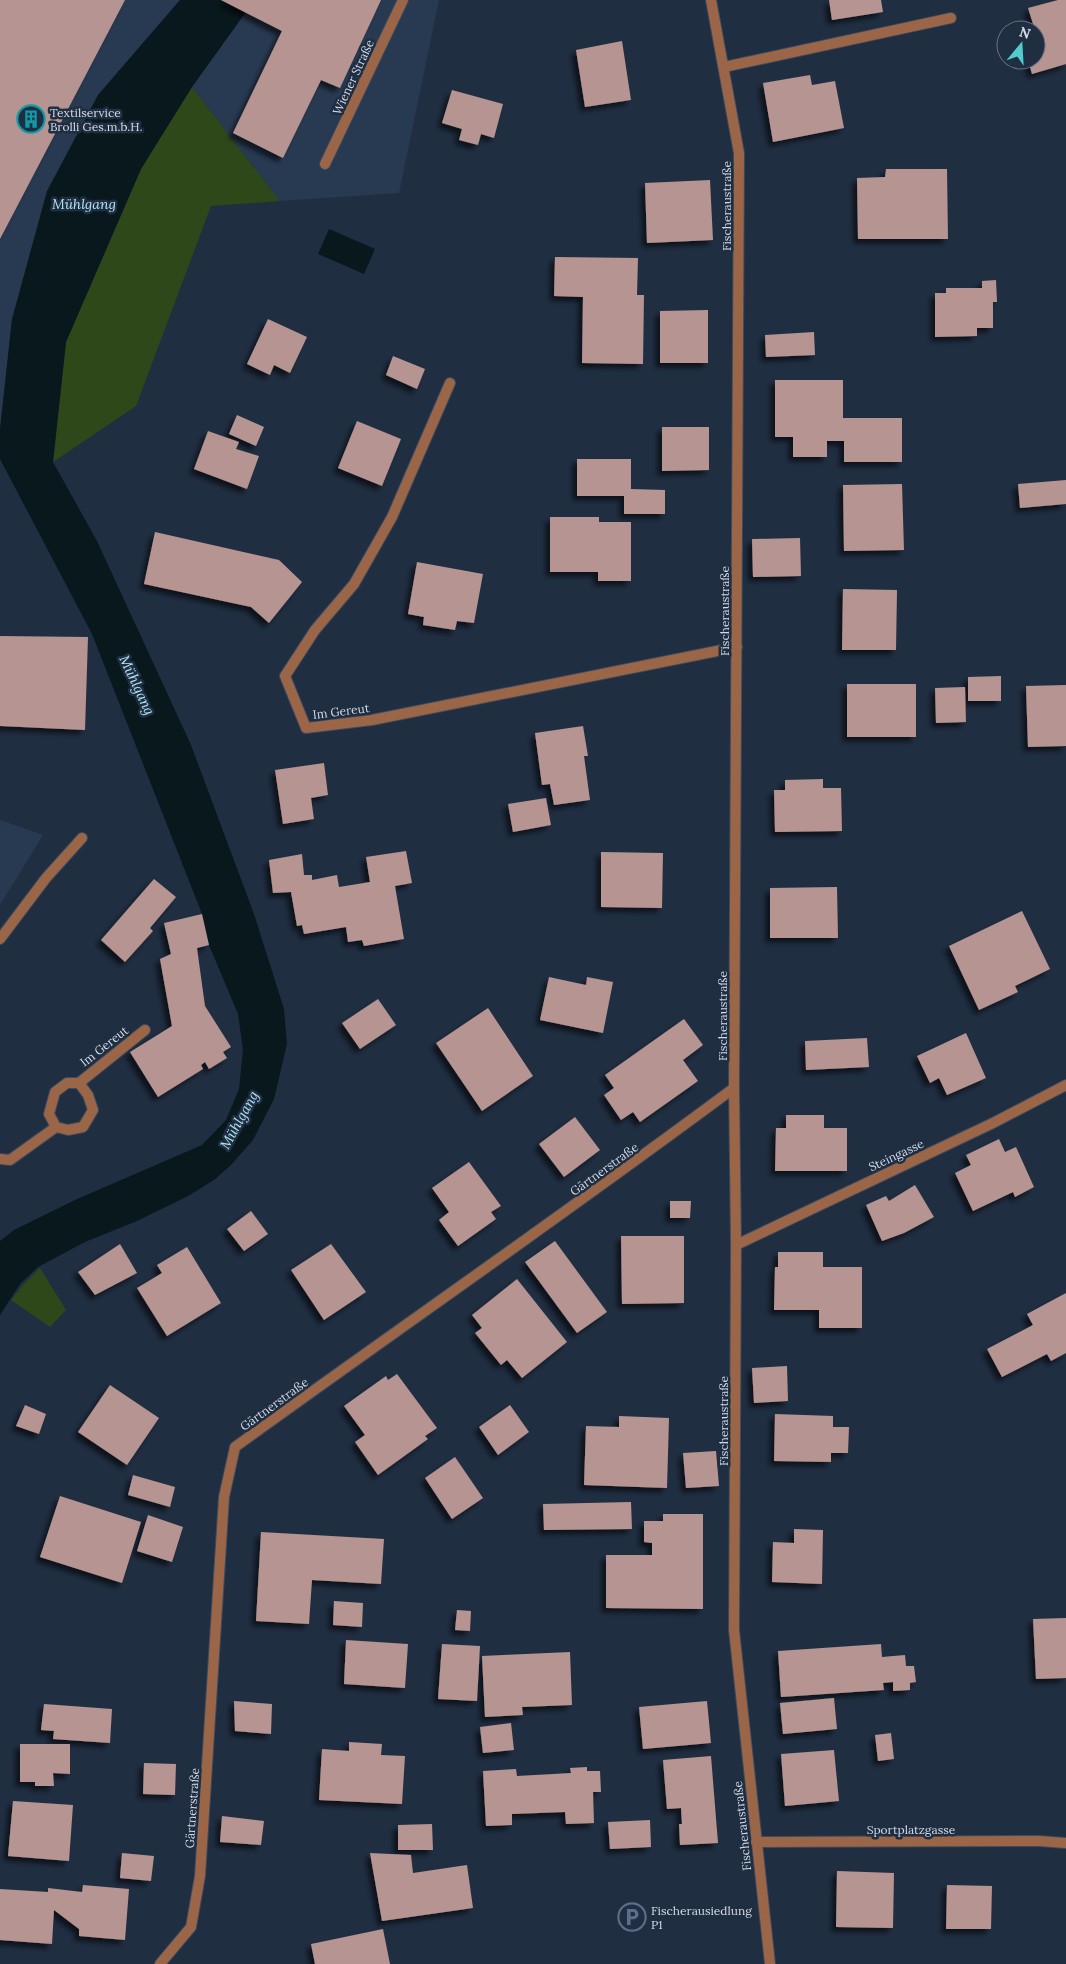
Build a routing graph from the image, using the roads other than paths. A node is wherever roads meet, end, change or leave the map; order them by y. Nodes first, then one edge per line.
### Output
1 (403, 0) edge
2 (711, 0) edge
3 (951, 18) dead end
4 (724, 68) junction
5 (325, 164) dead end
6 (450, 383) dead end
7 (737, 647) junction
8 (82, 838) dead end
9 (0, 939) edge
10 (145, 1030) dead end
11 (80, 1083) junction
12 (1066, 1085) edge
13 (734, 1088) junction
14 (56, 1127) junction
15 (0, 1159) edge
16 (736, 1245) junction
17 (756, 1842) junction
18 (1066, 1842) edge
19 (160, 1964) edge
20 (770, 1964) edge

1 - 5 street, Wiener Straße
2 - 4 street, Fischeraustraße
3 - 4 street
4 - 7 street, Fischeraustraße
6 - 7 street, Im Gereut
7 - 13 street, Fischeraustraße
8 - 9 street
10 - 11 street, Im Gereut
11 - 14 street, Im Gereut
11 - 14 street, Im Gereut
12 - 16 street, Steingasse
13 - 16 street, Fischeraustraße
13 - 19 street, Gärtnerstraße
14 - 15 street
16 - 17 street, Fischeraustraße
17 - 18 street, Sportplatzgasse
17 - 20 street, Fischeraustraße

